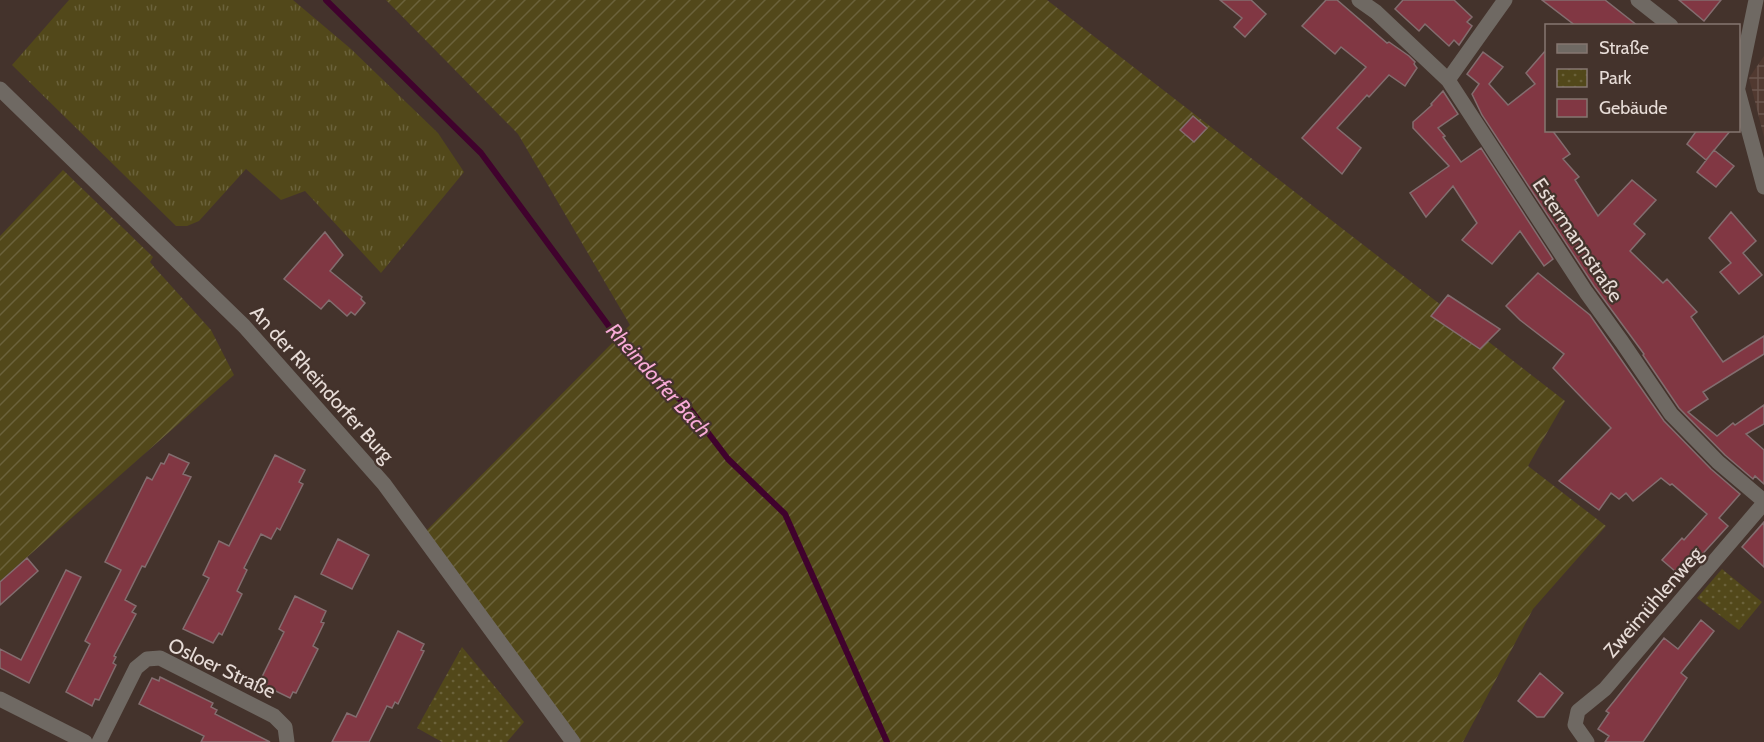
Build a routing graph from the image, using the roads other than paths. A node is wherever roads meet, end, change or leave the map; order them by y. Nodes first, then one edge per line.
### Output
1 (1359, 0) edge
2 (1505, 0) edge
3 (1638, 0) edge
4 (1756, 0) edge
5 (1668, 24) edge
6 (1740, 79) edge
7 (1448, 80) junction
8 (0, 88) edge
9 (1740, 97) edge
10 (1764, 187) edge
11 (1764, 502) edge
12 (0, 699) edge
13 (85, 742) edge
14 (99, 742) edge
15 (287, 742) edge
16 (573, 742) edge
17 (1587, 742) edge

1 - 7 street, Estermannstraße
2 - 7 street
3 - 5 street
4 - 6 street
7 - 11 street, Estermannstraße
8 - 16 street, An der Rheindorfer Burg
9 - 10 street
11 - 17 street, Zweimühlenweg
12 - 13 street
14 - 15 street, Osloer Straße

